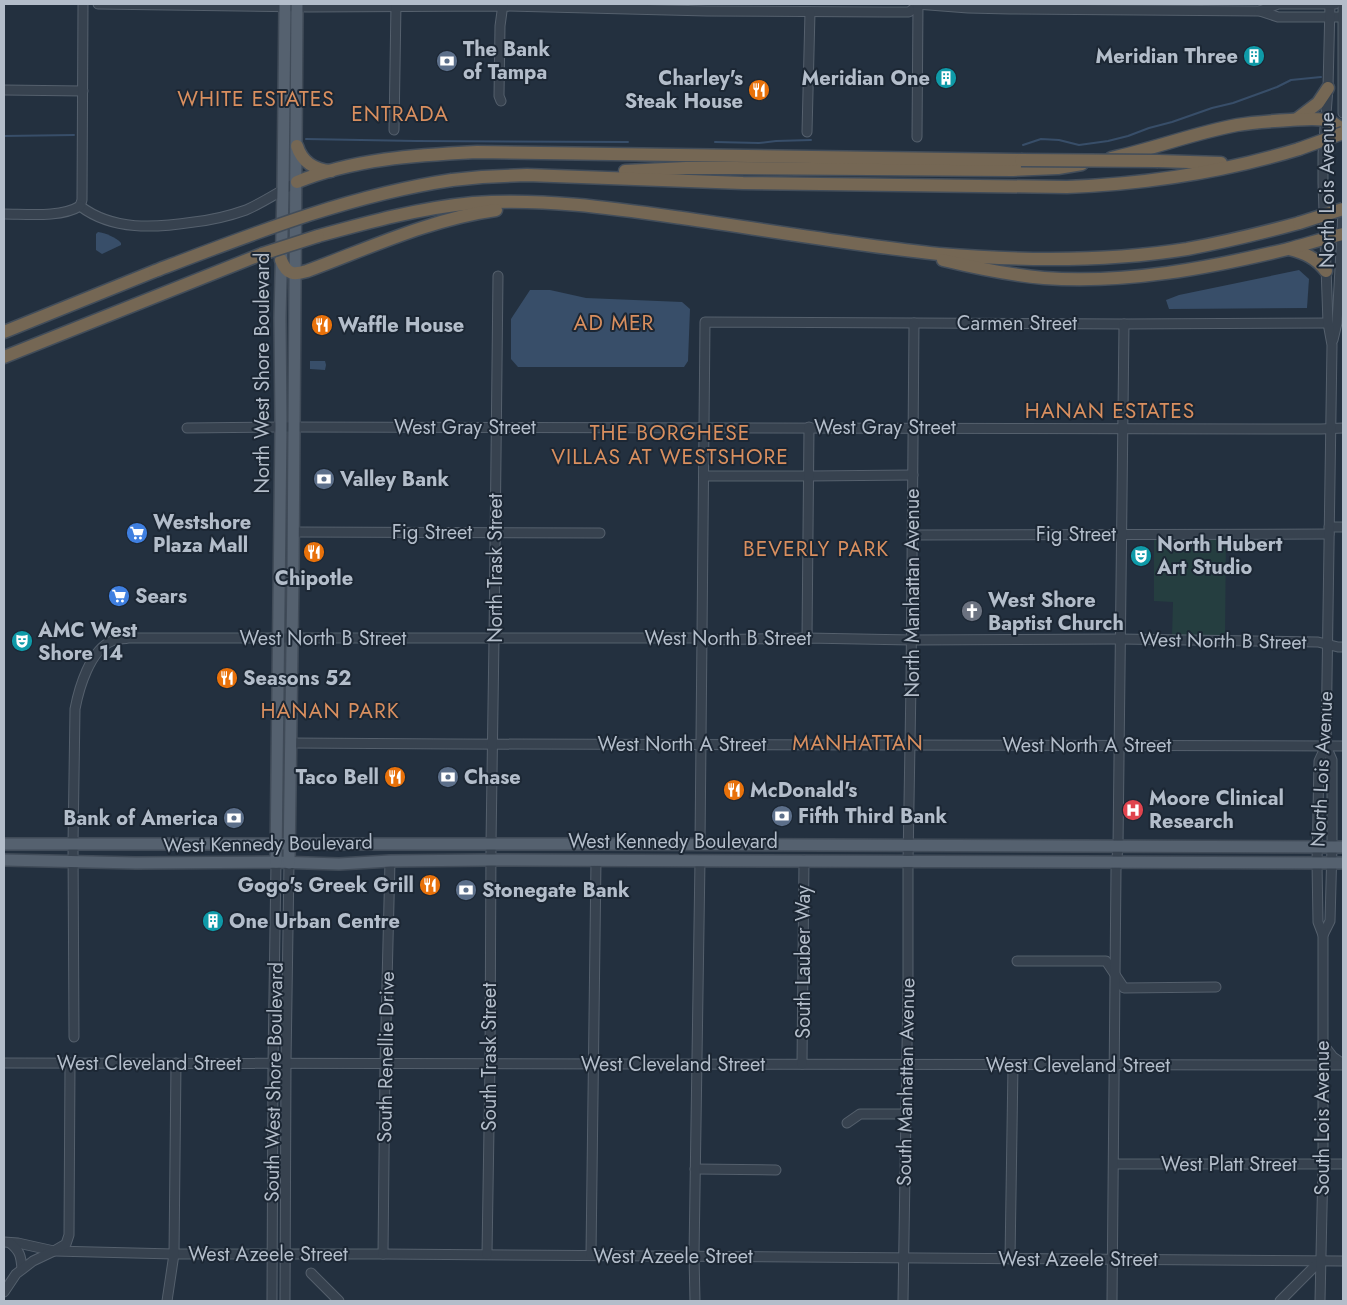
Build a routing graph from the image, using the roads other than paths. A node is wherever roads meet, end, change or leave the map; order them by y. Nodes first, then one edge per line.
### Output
1 (83, 4) edge
2 (98, 4) edge
3 (818, 4) edge
4 (918, 4) edge
5 (1330, 4) edge
6 (1343, 4) edge
7 (191, 5) edge
8 (285, 5) edge
9 (297, 5) edge
10 (397, 5) edge
11 (503, 5) edge
12 (1128, 7) edge
13 (1260, 11) junction
14 (810, 12) junction
15 (1330, 17) junction
16 (1343, 17) edge
17 (1328, 88) junction
18 (4, 90) edge
19 (82, 91) junction
20 (501, 101) dead end
21 (1343, 113) edge
22 (1297, 119) junction
23 (1325, 120) junction
24 (394, 130) dead end
25 (807, 132) dead end
26 (1343, 132) edge
27 (917, 136) dead end
28 (297, 146) junction
29 (1256, 161) junction
30 (331, 171) junction
31 (545, 175) junction
32 (297, 182) junction
33 (283, 190) junction
34 (80, 206) junction
35 (607, 207) junction
36 (1343, 211) edge
37 (4, 214) edge
38 (1343, 234) edge
39 (1325, 238) junction
40 (1289, 249) junction
41 (899, 250) junction
42 (281, 260) junction
43 (1326, 271) junction
44 (296, 274) junction
45 (498, 276) dead end
46 (914, 323) junction
47 (1124, 324) junction
48 (1328, 324) junction
49 (4, 332) edge
50 (1337, 345) junction
51 (4, 357) edge
52 (281, 427) junction
53 (294, 427) junction
54 (496, 427) junction
55 (705, 427) junction
56 (809, 427) junction
57 (188, 428) dead end
58 (914, 428) junction
59 (1122, 428) junction
60 (1332, 428) junction
61 (1343, 428) edge
62 (913, 475) junction
63 (704, 476) junction
64 (809, 476) junction
65 (1343, 527) edge
66 (1329, 531) junction
67 (294, 532) junction
68 (495, 532) junction
69 (600, 533) dead end
70 (1121, 534) junction
71 (912, 535) junction
72 (278, 638) junction
73 (293, 638) junction
74 (494, 638) junction
75 (807, 638) junction
76 (702, 639) junction
77 (1120, 639) junction
78 (911, 640) junction
79 (1328, 644) junction
80 (1343, 647) edge
81 (290, 743) junction
82 (492, 744) junction
83 (702, 744) junction
84 (910, 745) junction
85 (1118, 745) junction
86 (1326, 746) junction
87 (1343, 746) edge
88 (275, 843) junction
89 (4, 844) edge
90 (73, 844) junction
91 (290, 844) junction
92 (490, 844) junction
93 (700, 844) junction
94 (752, 844) junction
95 (909, 845) junction
96 (1118, 846) junction
97 (1318, 846) junction
98 (1338, 846) edge
99 (4, 860) edge
100 (490, 860) junction
101 (596, 860) junction
102 (638, 860) junction
103 (700, 860) junction
104 (804, 860) junction
105 (390, 861) junction
106 (74, 862) junction
107 (276, 862) junction
108 (908, 862) junction
109 (1116, 862) junction
110 (289, 863) junction
111 (1317, 863) junction
112 (1331, 863) junction
113 (1343, 863) edge
114 (1323, 935) junction
115 (1017, 961) dead end
116 (1116, 976) junction
117 (1216, 987) dead end
118 (74, 1037) dead end
119 (1323, 1043) junction
120 (4, 1063) edge
121 (176, 1063) junction
122 (273, 1063) junction
123 (286, 1063) junction
124 (70, 1064) junction
125 (385, 1064) junction
126 (490, 1064) junction
127 (594, 1064) junction
128 (697, 1064) junction
129 (802, 1064) junction
130 (906, 1065) junction
131 (1013, 1065) junction
132 (1115, 1065) junction
133 (1323, 1065) junction
134 (1343, 1065) edge
135 (906, 1114) junction
136 (848, 1123) dead end
137 (1114, 1164) junction
138 (1323, 1164) junction
139 (1343, 1164) edge
140 (695, 1169) junction
141 (776, 1170) dead end
142 (7, 1243) edge
143 (54, 1251) junction
144 (174, 1254) junction
145 (272, 1254) junction
146 (286, 1254) junction
147 (383, 1254) junction
148 (487, 1254) junction
149 (591, 1255) junction
150 (694, 1256) junction
151 (903, 1258) junction
152 (1010, 1259) junction
153 (1112, 1260) junction
154 (1320, 1261) junction
155 (1343, 1261) edge
156 (22, 1270) junction
157 (311, 1273) dead end
158 (4, 1292) edge
159 (167, 1301) edge
160 (272, 1301) edge
161 (285, 1301) edge
162 (339, 1301) edge
163 (695, 1301) edge
164 (903, 1301) edge
165 (1112, 1301) edge
166 (1280, 1301) edge
167 (1320, 1301) edge

1 - 19 street
2 - 7 street
3 - 14 street
4 - 12 street
4 - 14 street
4 - 27 street
5 - 6 street
5 - 13 street
5 - 15 street, North Lois Avenue
6 - 16 street, North Lois Avenue
7 - 8 street
8 - 9 street
8 - 33 main road, North West Shore Boulevard
9 - 10 street
9 - 28 main road, North West Shore Boulevard
10 - 11 street
10 - 24 street
11 - 14 street
11 - 20 street
12 - 13 street
13 - 15 street
14 - 25 street
15 - 16 street
15 - 17 street, North Lois Avenue
16 - 21 street, North Lois Avenue
17 - 22 highway
17 - 23 street, North Lois Avenue
18 - 19 street
19 - 34 street
22 - 23 highway
22 - 31 highway
23 - 26 highway
23 - 39 street, North Lois Avenue
26 - 29 highway, bridge
28 - 30 highway
28 - 32 main road, North West Shore Boulevard
29 - 30 highway, bridge
29 - 31 highway
30 - 32 highway
31 - 49 highway, bridge
32 - 33 street
32 - 44 main road, North West Shore Boulevard
33 - 34 street
33 - 42 main road, North West Shore Boulevard
34 - 37 street
35 - 41 highway
35 - 44 highway
35 - 51 highway, bridge
36 - 38 street, North Lois Avenue
36 - 41 highway, bridge
38 - 39 highway
38 - 50 street, North Lois Avenue
39 - 40 highway
39 - 43 street, North Lois Avenue
40 - 41 highway
40 - 43 highway
42 - 44 highway
42 - 52 main road, North West Shore Boulevard
43 - 48 street, North Lois Avenue
44 - 53 main road, North West Shore Boulevard
45 - 54 street, North Trask Street
46 - 47 street, Carmen Street
46 - 55 street, Carmen Street
46 - 58 street, North Manhattan Avenue
47 - 48 street, Carmen Street
47 - 59 street
48 - 50 street, North Lois Avenue
50 - 60 street, North Lois Avenue
52 - 53 street, West Gray Street
52 - 57 street, West Gray Street
52 - 72 main road, North West Shore Boulevard
53 - 54 street, West Gray Street
53 - 67 main road, North West Shore Boulevard
54 - 55 street, West Gray Street
54 - 68 street, North Trask Street
55 - 56 street, West Gray Street
55 - 63 street
56 - 58 street, West Gray Street
56 - 64 street
58 - 59 street, West Gray Street
58 - 62 street, North Manhattan Avenue
59 - 60 street, West Gray Street
59 - 70 street
60 - 61 street, West Gray Street
60 - 66 street, North Lois Avenue
62 - 64 street
62 - 71 street, North Manhattan Avenue
63 - 64 street
63 - 76 street
64 - 75 street
65 - 66 street, Fig Street
66 - 70 street, Fig Street
66 - 79 street, North Lois Avenue
67 - 68 street, Fig Street
67 - 73 main road, North West Shore Boulevard
68 - 69 street, Fig Street
68 - 74 street, North Trask Street
70 - 71 street, Fig Street
70 - 77 street
71 - 78 street, North Manhattan Avenue
72 - 73 street, West North B Street
72 - 88 main road, North West Shore Boulevard
72 - 90 street, West North B Street
73 - 74 street, West North B Street
73 - 81 main road, North West Shore Boulevard
74 - 76 street, West North B Street
74 - 82 street, North Trask Street
75 - 76 street, West North B Street
75 - 78 street, West North B Street
76 - 83 street
77 - 78 street, West North B Street
77 - 79 street, West North B Street
77 - 85 street
78 - 84 street, North Manhattan Avenue
79 - 80 street, West North B Street
79 - 86 street, North Lois Avenue
81 - 82 street, West North A Street
81 - 91 main road
82 - 83 street, West North A Street
82 - 92 street, North Trask Street
83 - 84 street, West North A Street
83 - 93 street
84 - 85 street, West North A Street
84 - 95 street, North Manhattan Avenue
85 - 86 street, West North A Street
85 - 96 street
86 - 87 street, West North A Street
86 - 97 street, North Lois Avenue
86 - 98 street, South Lois Avenue
88 - 90 main road, West Kennedy Boulevard
88 - 91 main road, West Kennedy Boulevard
88 - 107 main road, North West Shore Boulevard
89 - 90 main road, West Kennedy Boulevard
90 - 106 street
91 - 92 main road, West Kennedy Boulevard
91 - 110 main road
92 - 93 main road, West Kennedy Boulevard
92 - 100 street, North Trask Street
93 - 94 main road, West Kennedy Boulevard
93 - 102 main road
94 - 95 main road, West Kennedy Boulevard
94 - 103 main road
95 - 96 main road, West Kennedy Boulevard
95 - 108 street, North Manhattan Avenue
96 - 97 main road, West Kennedy Boulevard
96 - 109 street
97 - 98 main road, West Kennedy Boulevard
97 - 111 street, North Lois Avenue
98 - 112 street, South Lois Avenue
99 - 106 main road, West Kennedy Boulevard
100 - 101 main road, West Kennedy Boulevard
100 - 105 main road, West Kennedy Boulevard
100 - 126 street, South Trask Street
101 - 102 main road, West Kennedy Boulevard
101 - 127 street
102 - 103 main road, West Kennedy Boulevard
103 - 104 main road, West Kennedy Boulevard
103 - 128 street
104 - 108 main road, West Kennedy Boulevard
104 - 129 street, South Lauber Way
105 - 110 main road, West Kennedy Boulevard
105 - 125 street, South Renellie Drive
106 - 107 main road, West Kennedy Boulevard
106 - 118 street
107 - 110 main road, West Kennedy Boulevard
107 - 122 street, South West Shore Boulevard
108 - 109 main road, West Kennedy Boulevard
108 - 130 street, South Manhattan Avenue
109 - 111 main road, West Kennedy Boulevard
109 - 116 street
110 - 123 street, South West Shore Boulevard
111 - 112 main road, West Kennedy Boulevard
111 - 114 street, South Lois Avenue
112 - 113 main road, West Kennedy Boulevard
112 - 114 street, South Lois Avenue
114 - 119 street, South Lois Avenue
115 - 116 street
116 - 117 street
116 - 132 street
119 - 133 street, South Lois Avenue
119 - 134 street
120 - 124 street, West Cleveland Street
121 - 122 street, West Cleveland Street
121 - 124 street, West Cleveland Street
121 - 144 street
122 - 123 street, West Cleveland Street
122 - 145 street, South West Shore Boulevard
123 - 125 street, West Cleveland Street
123 - 146 street, South West Shore Boulevard
124 - 143 street
125 - 126 street, West Cleveland Street
125 - 147 street, South Renellie Drive
126 - 127 street, West Cleveland Street
126 - 148 street, South Trask Street
127 - 128 street, West Cleveland Street
127 - 149 street
128 - 129 street, West Cleveland Street
128 - 140 street
129 - 130 street, West Cleveland Street
130 - 131 street, West Cleveland Street
130 - 135 street, South Manhattan Avenue
131 - 132 street, West Cleveland Street
131 - 152 street
132 - 133 street, West Cleveland Street
132 - 137 street
133 - 134 street, West Cleveland Street
133 - 138 street, South Lois Avenue
135 - 136 street
135 - 151 street, South Manhattan Avenue
137 - 138 street, West Platt Street
137 - 153 street
138 - 139 street, West Platt Street
138 - 154 street, South Lois Avenue
140 - 141 street
140 - 150 street
142 - 143 street, West Azeele Street
142 - 156 street
143 - 144 street, West Azeele Street
143 - 156 street
144 - 145 street, West Azeele Street
144 - 159 street
145 - 146 street, West Azeele Street
145 - 160 street, South West Shore Boulevard
146 - 147 street, West Azeele Street
146 - 161 street, South West Shore Boulevard
147 - 148 street, West Azeele Street
148 - 149 street, West Azeele Street
149 - 150 street, West Azeele Street
150 - 151 street, West Azeele Street
150 - 163 street
151 - 152 street, West Azeele Street
151 - 164 street, South Manhattan Avenue
152 - 153 street, West Azeele Street
153 - 154 street, West Azeele Street
153 - 165 street
154 - 155 street, West Azeele Street
154 - 166 street
154 - 167 street, South Lois Avenue
156 - 158 street
157 - 162 street

